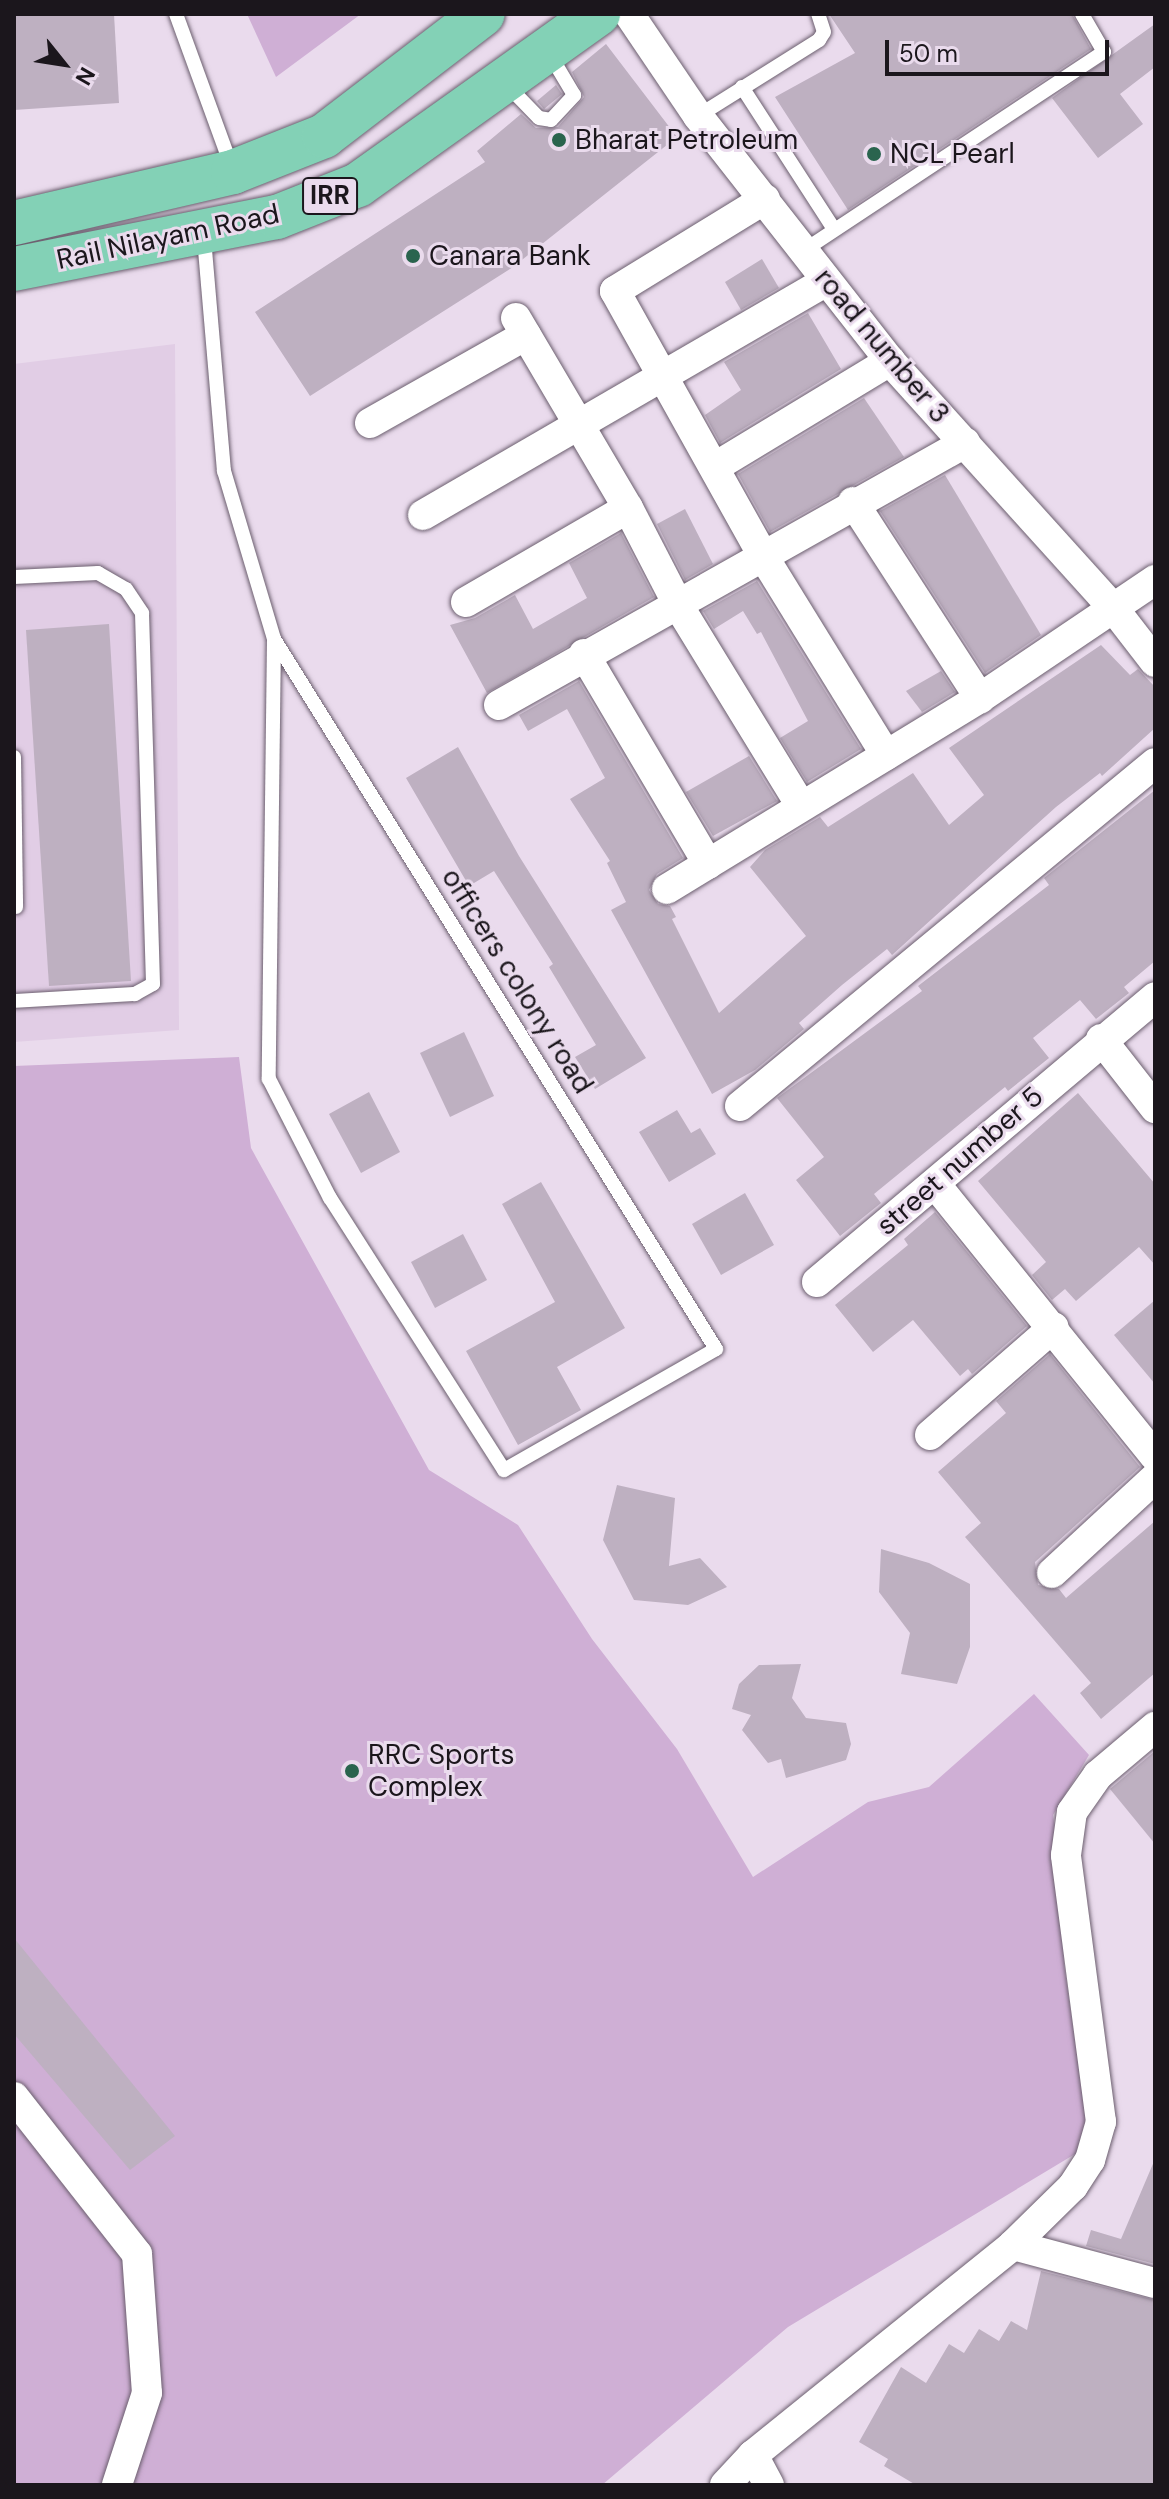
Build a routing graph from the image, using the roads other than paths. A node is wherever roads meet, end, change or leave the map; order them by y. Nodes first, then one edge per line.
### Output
1 (176, 14) edge
2 (483, 14) edge
3 (598, 14) edge
4 (629, 14) edge
5 (818, 14) edge
6 (1082, 14) edge
7 (547, 50) junction
8 (503, 82) junction
9 (742, 87) junction
10 (698, 116) junction
11 (233, 172) junction
12 (765, 199) junction
13 (14, 223) edge
14 (834, 229) junction
15 (203, 233) junction
16 (803, 251) junction
17 (14, 269) edge
18 (825, 282) junction
19 (890, 361) junction
20 (663, 376) junction
21 (370, 423) dead end
22 (576, 425) junction
23 (965, 443) junction
24 (715, 467) junction
25 (853, 502) junction
26 (628, 508) junction
27 (423, 515) dead end
28 (763, 556) junction
29 (14, 577) edge
30 (1155, 580) edge
31 (466, 602) dead end
32 (678, 605) junction
33 (1114, 609) junction
34 (274, 639) junction
35 (584, 654) junction
36 (1155, 662) edge
37 (980, 698) junction
38 (499, 705) dead end
39 (886, 755) junction
40 (14, 757) edge
41 (1155, 763) edge
42 (14, 768) edge
43 (801, 806) junction
44 (708, 864) junction
45 (667, 889) dead end
46 (16, 907) dead end
47 (1155, 997) edge
48 (14, 1001) edge
49 (1101, 1039) junction
50 (740, 1106) dead end
51 (1155, 1108) edge
52 (936, 1185) junction
53 (817, 1282) dead end
54 (1054, 1327) junction
55 (930, 1435) dead end
56 (1155, 1456) edge
57 (1155, 1478) edge
58 (1052, 1573) dead end
59 (1155, 1727) edge
60 (14, 2097) edge
61 (1013, 2245) junction
62 (1155, 2283) edge
63 (753, 2455) junction
64 (117, 2485) edge
65 (725, 2485) edge
66 (769, 2485) edge

1 - 11 lane
2 - 11 main road, Rail Nilayam Road / IRR
3 - 7 main road, Rail Nilayam Road / IRR
4 - 10 street, road number 3
5 - 9 lane
6 - 14 lane
7 - 8 main road, Rail Nilayam Road / IRR
7 - 8 lane
8 - 15 main road, Rail Nilayam Road / IRR
9 - 10 lane
9 - 14 lane
10 - 12 street, road number 3
11 - 13 main road, Rail Nilayam Road / IRR
12 - 16 street, road number 3
12 - 20 street
14 - 16 lane
15 - 17 main road, Rail Nilayam Road / IRR
15 - 34 lane
16 - 18 street, road number 3
18 - 19 street, road number 3
18 - 20 street
19 - 23 street, road number 3
19 - 24 street
20 - 22 street
20 - 24 street
21 - 22 street
22 - 26 street
22 - 27 street
23 - 25 street
23 - 33 street, road number 3
24 - 28 street
25 - 28 street
25 - 37 street
26 - 31 street
26 - 32 street
28 - 32 street
28 - 39 street
29 - 48 lane
30 - 33 street
32 - 35 street
32 - 43 street
33 - 36 street, road number 3
33 - 37 street
34 - 34 lane, officers colony road
35 - 38 street
35 - 44 street
37 - 39 street
39 - 43 street
40 - 42 lane
41 - 50 street
42 - 46 lane
43 - 44 street
44 - 45 street
47 - 49 street, street number 5
49 - 51 street
49 - 52 street, street number 5
52 - 53 street, street number 5
52 - 54 street
54 - 55 street
54 - 56 street
57 - 58 street
59 - 61 street
60 - 64 street
61 - 62 street
61 - 63 street
63 - 65 street
63 - 66 street

